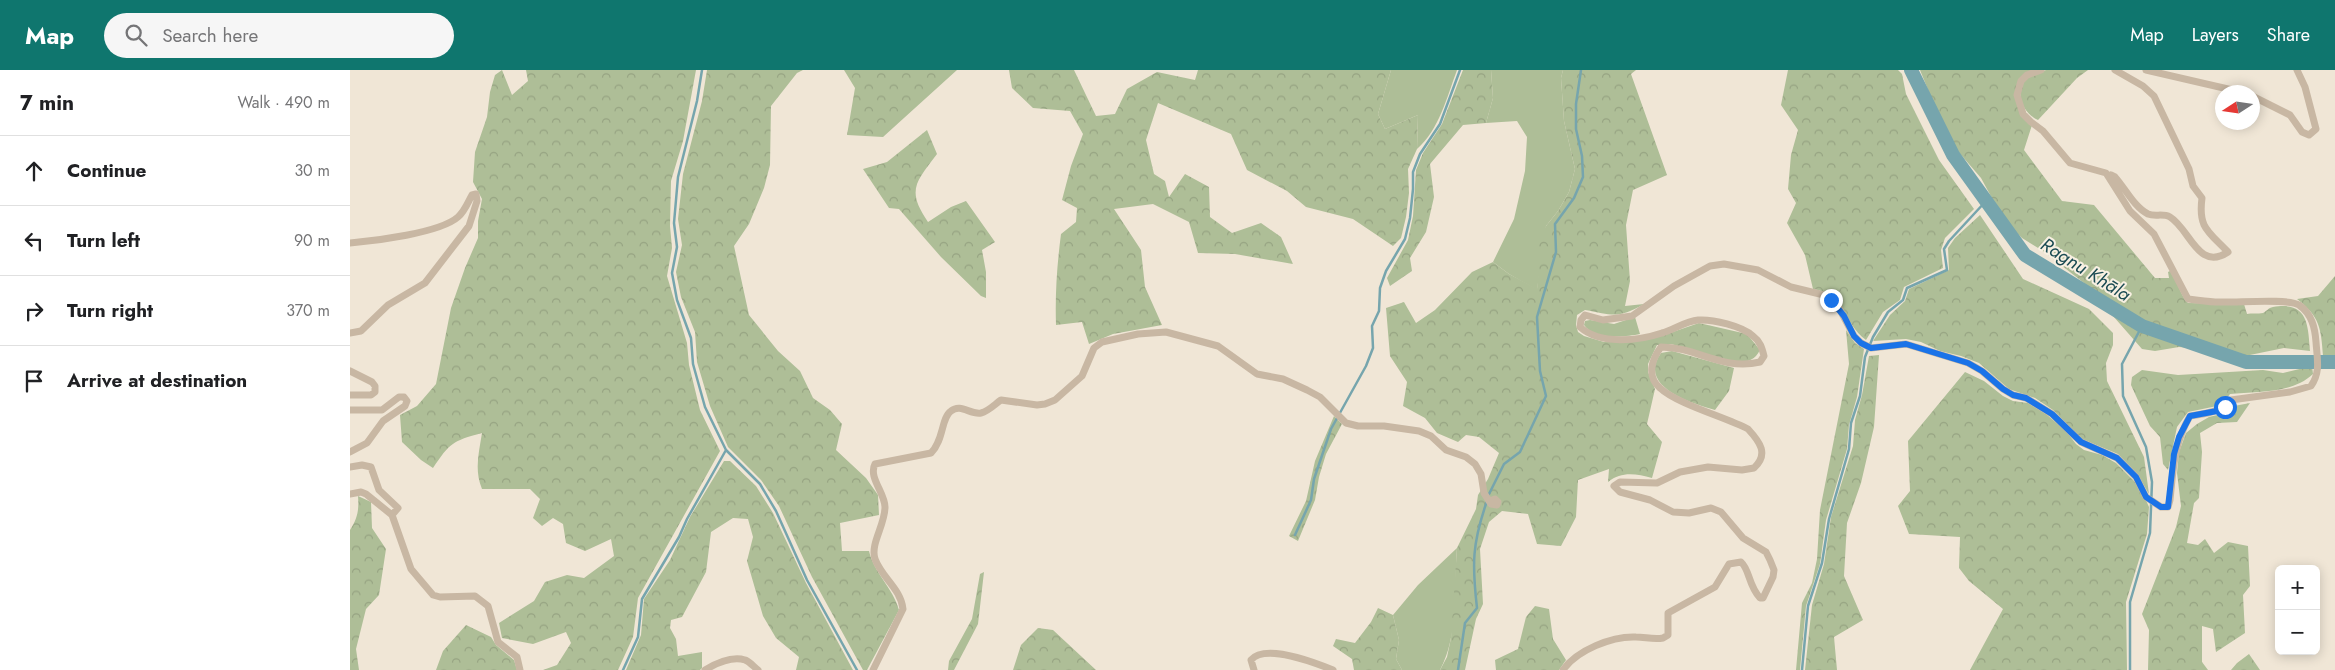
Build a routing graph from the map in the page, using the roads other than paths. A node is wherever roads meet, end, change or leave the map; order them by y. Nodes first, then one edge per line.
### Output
1 (2041, 70) edge
2 (2115, 70) edge
3 (2146, 70) edge
4 (2297, 70) edge
5 (2215, 86) edge
6 (2260, 100) edge
7 (2106, 173) junction
8 (350, 243) edge
9 (350, 333) edge
10 (350, 371) edge
11 (350, 395) edge
12 (350, 410) edge
13 (350, 452) edge
14 (350, 467) edge
15 (350, 494) edge
16 (1491, 501) dead end
17 (392, 515) junction
18 (520, 670) edge
19 (704, 670) edge
20 (758, 670) edge
21 (872, 670) edge
22 (1254, 670) edge
23 (1333, 670) edge
24 (1563, 670) edge

1 - 7 street
2 - 7 street
3 - 5 street
4 - 6 street
7 - 24 street
8 - 9 street
10 - 11 street
12 - 13 street
14 - 17 street
15 - 17 street
16 - 21 street
17 - 18 street
19 - 20 street
22 - 23 street

